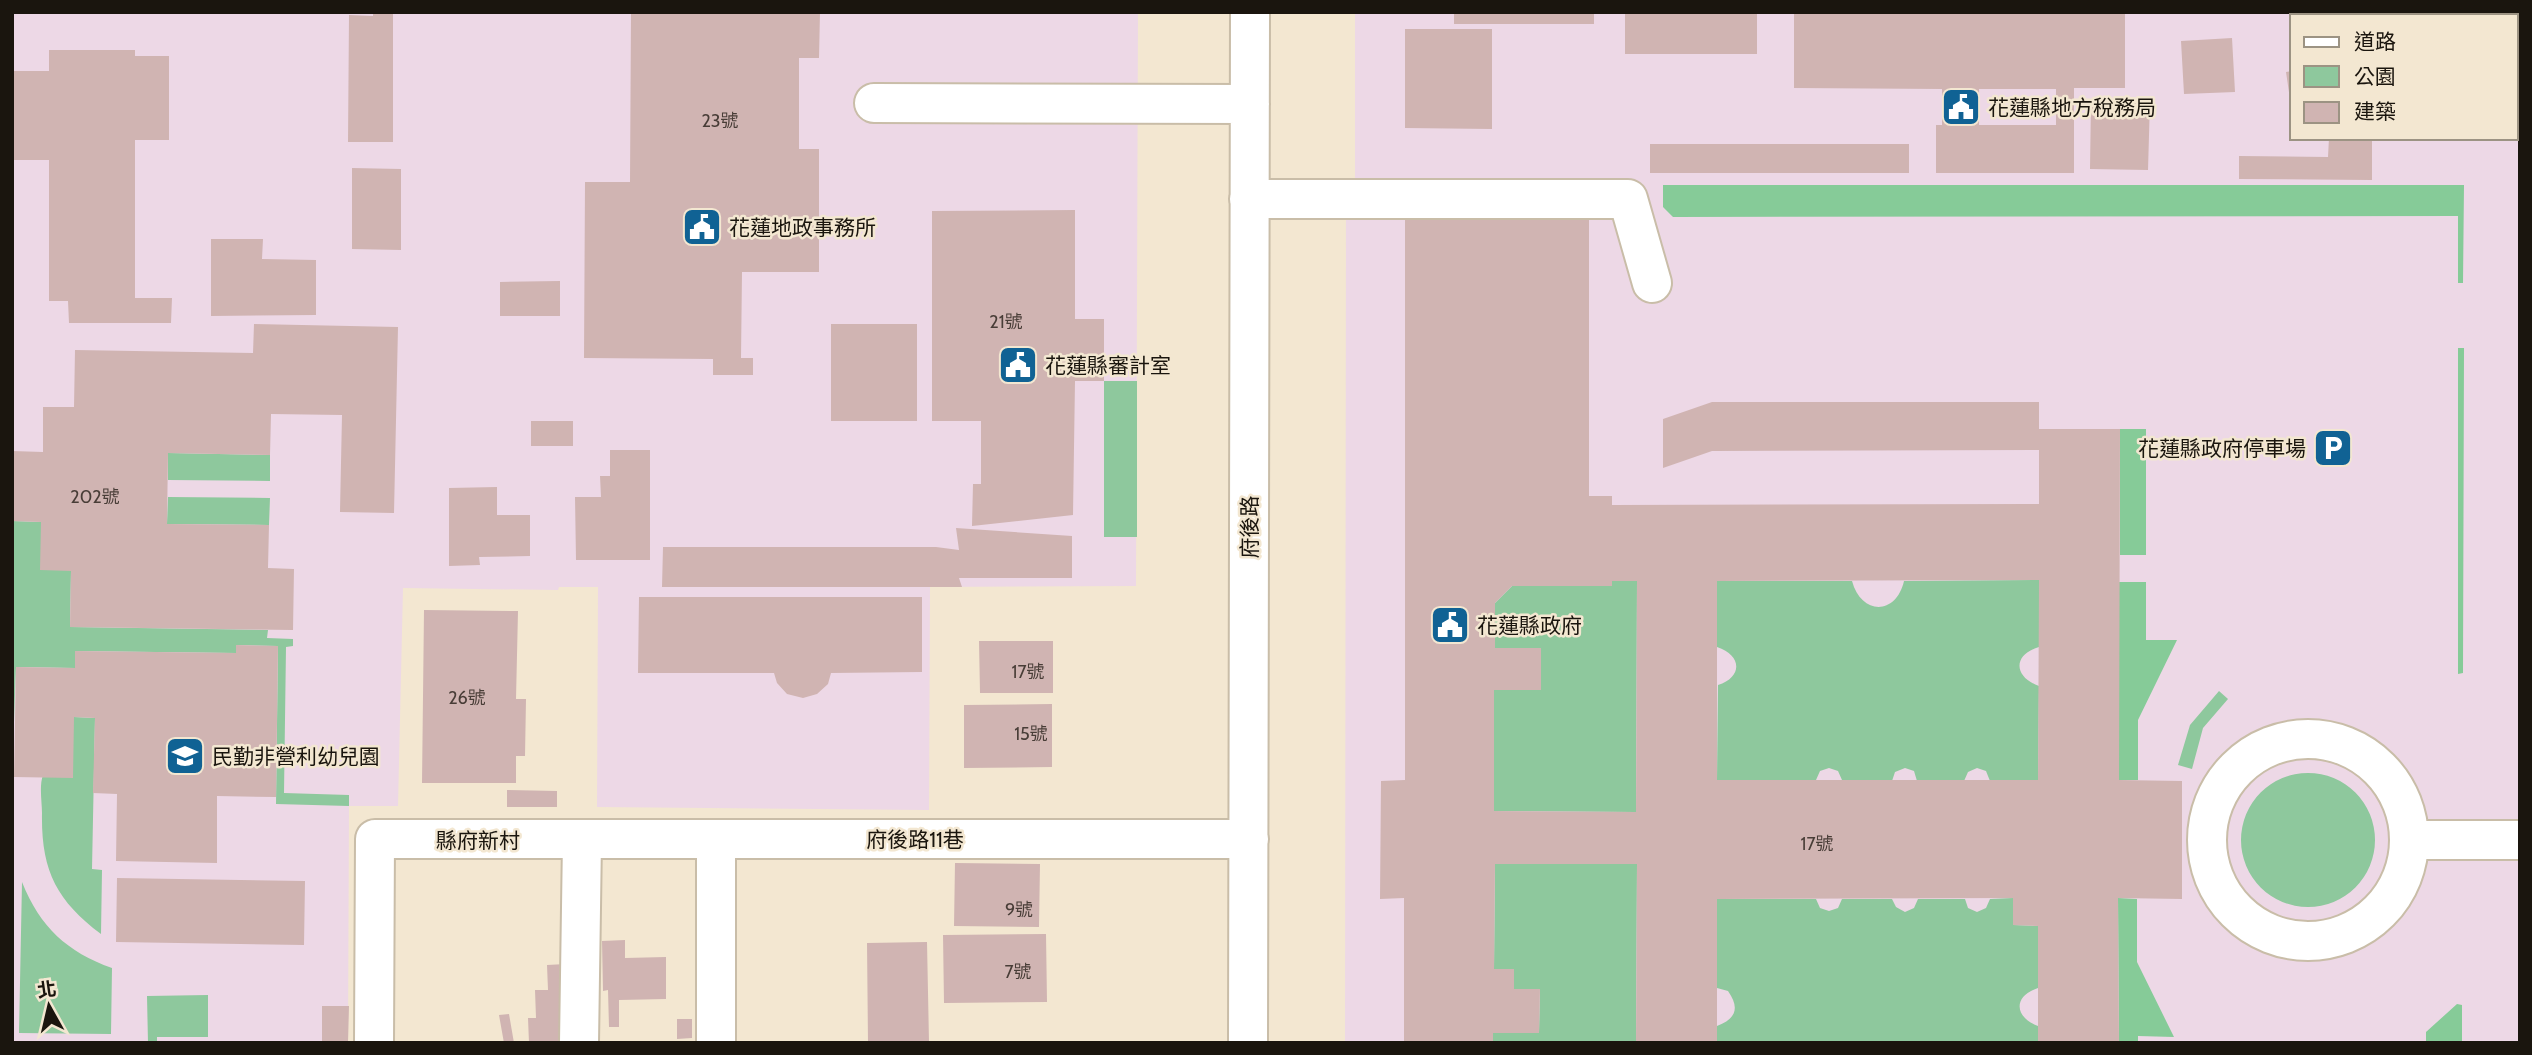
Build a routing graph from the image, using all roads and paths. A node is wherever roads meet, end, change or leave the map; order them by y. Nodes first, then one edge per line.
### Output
1 (1250, 12) edge
2 (874, 103) dead end
3 (1250, 104) junction
4 (1249, 200) junction
5 (1653, 283) dead end
6 (716, 839) junction
7 (1249, 839) junction
8 (582, 840) junction
9 (2411, 840) junction
10 (2520, 840) edge
11 (374, 1043) edge
12 (579, 1043) edge
13 (716, 1043) edge
14 (1248, 1043) edge

1 - 3 street, 府後路
2 - 3 street
3 - 4 street, 府後路
4 - 5 street
4 - 7 street, 府後路
6 - 7 street, 府後路11巷
6 - 8 street, 府後路11巷
6 - 13 street
7 - 14 street, 府後路
8 - 11 street, 縣府新村
8 - 12 street
9 - 9 street
9 - 10 street

